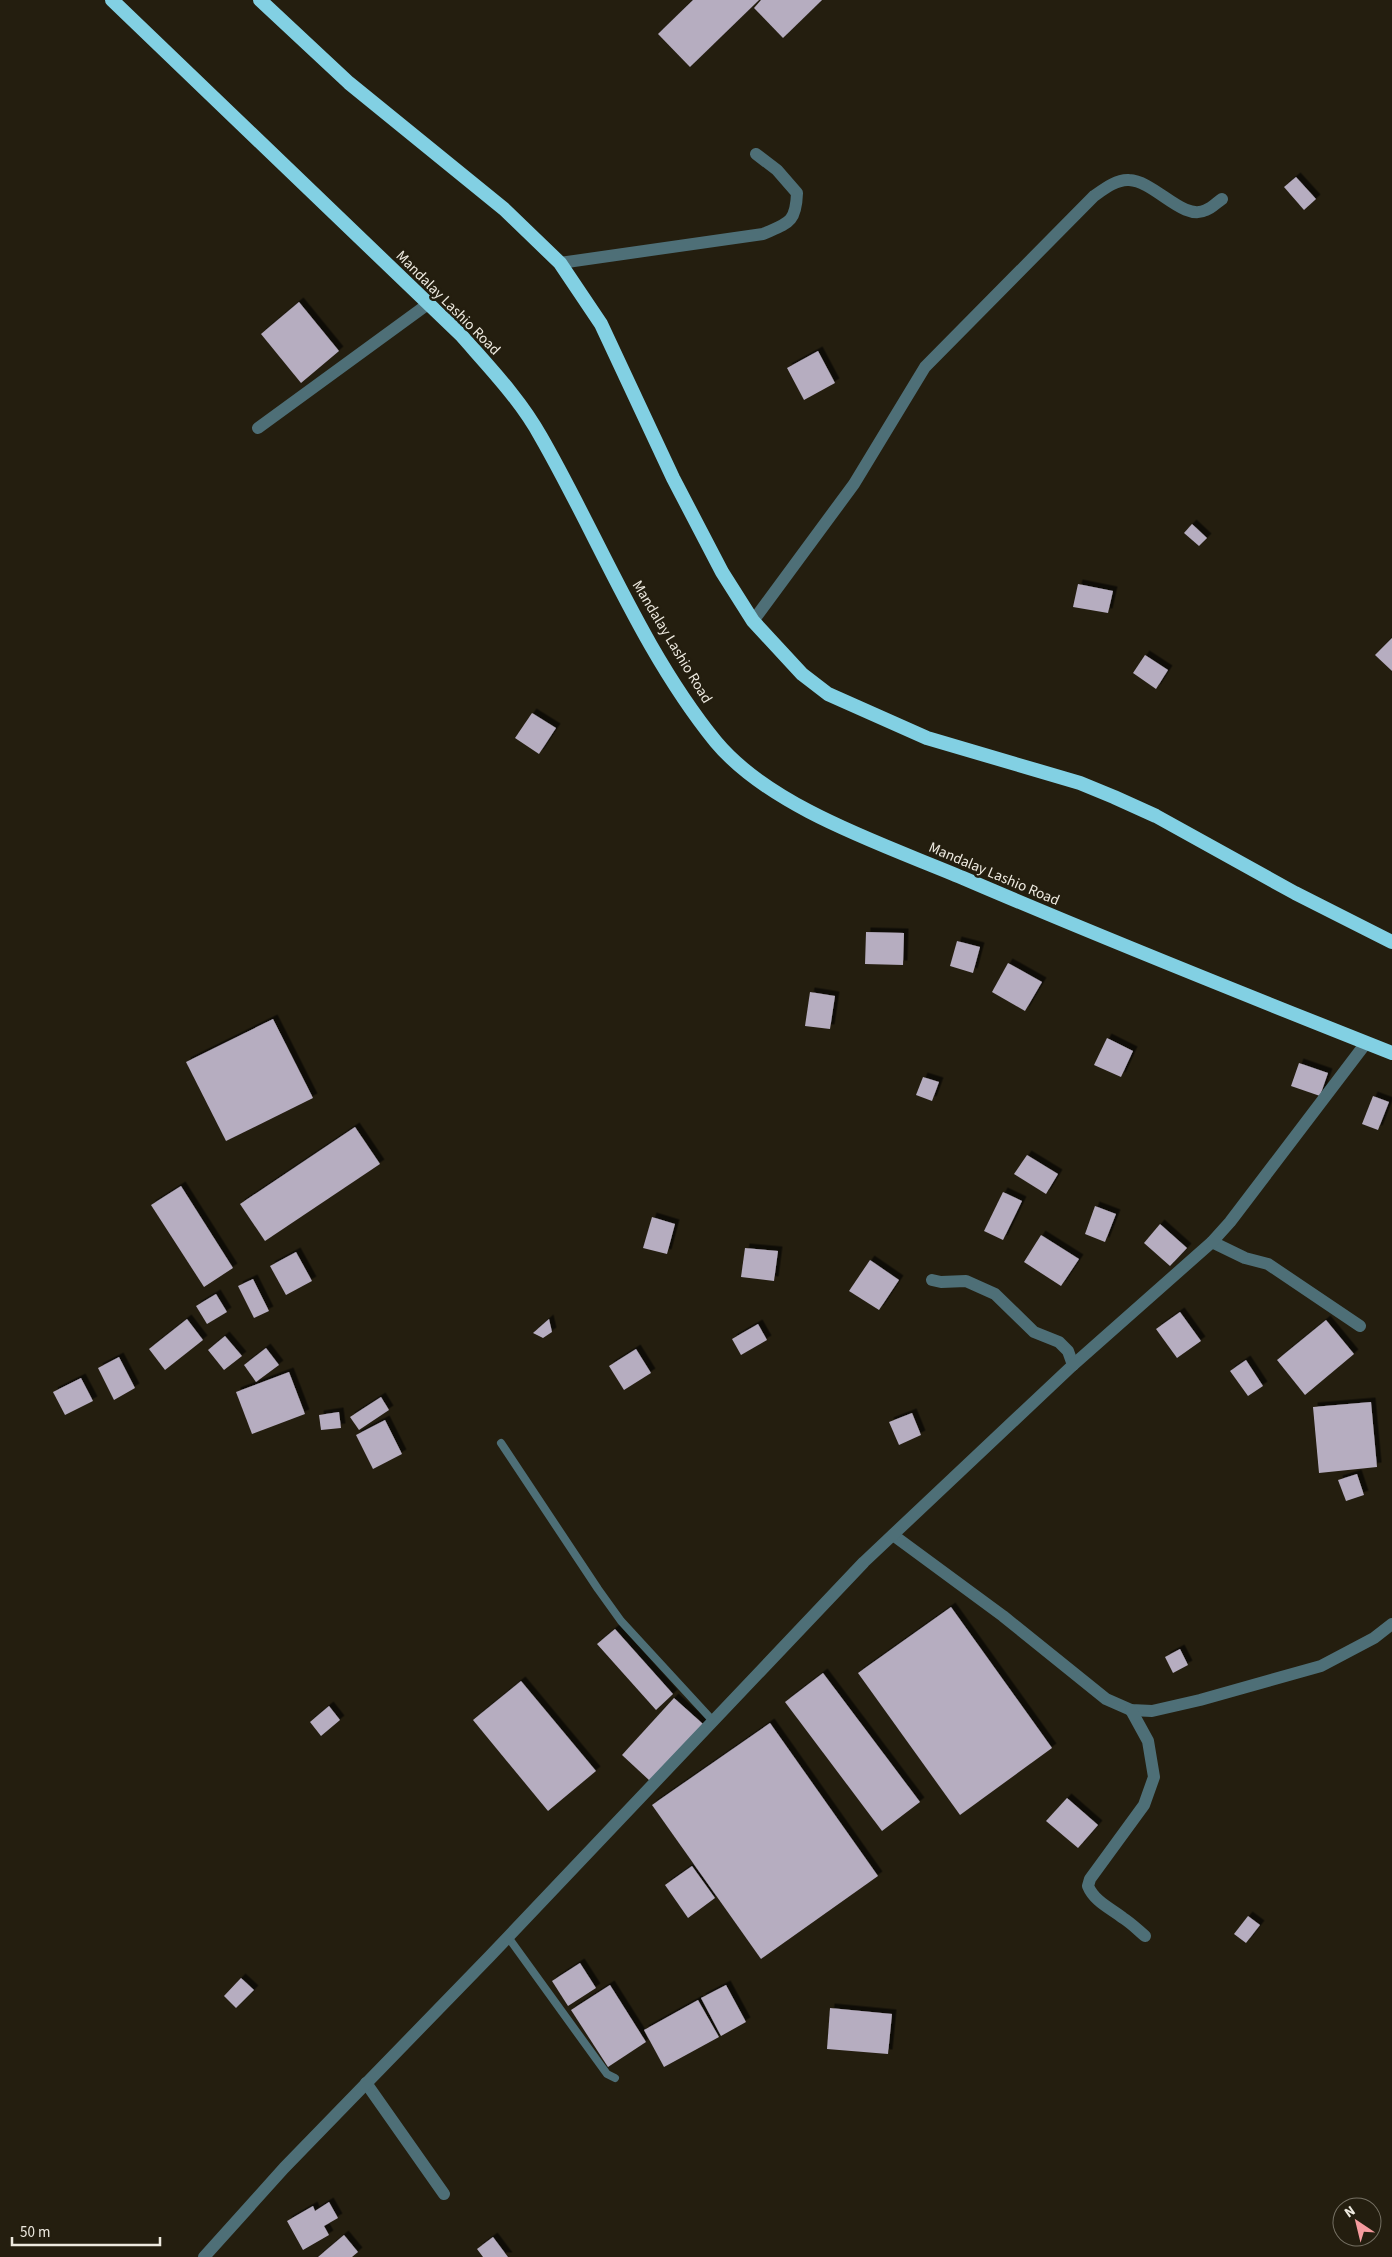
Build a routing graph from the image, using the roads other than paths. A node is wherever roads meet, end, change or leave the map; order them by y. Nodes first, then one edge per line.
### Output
1 (112, 0) edge
2 (260, 0) edge
3 (756, 154) dead end
4 (1222, 199) dead end
5 (560, 263) junction
6 (428, 304) junction
7 (258, 428) dead end
8 (753, 621) junction
9 (1392, 942) edge
10 (1366, 1043) junction
11 (1391, 1049) edge
12 (1212, 1242) junction
13 (932, 1280) dead end
14 (1360, 1326) dead end
15 (1073, 1365) junction
16 (501, 1443) dead end
17 (893, 1535) junction
18 (1392, 1624) edge
19 (1131, 1710) junction
20 (713, 1721) junction
21 (1145, 1936) dead end
22 (508, 1937) junction
23 (616, 2078) dead end
24 (366, 2083) junction
25 (444, 2194) dead end
26 (204, 2257) edge

1 - 6 highway, Mandalay Lashio Road
2 - 5 highway
3 - 5 street
4 - 8 street
5 - 8 highway
6 - 7 street
6 - 10 highway, Mandalay Lashio Road
8 - 9 highway
10 - 11 highway, Mandalay Lashio Road
10 - 12 street
12 - 14 street
12 - 15 street
13 - 15 street
15 - 17 street
16 - 20 lane
17 - 19 street
17 - 20 street
18 - 19 street
19 - 21 street
20 - 22 street
22 - 23 lane
22 - 24 street
24 - 25 street
24 - 26 street

